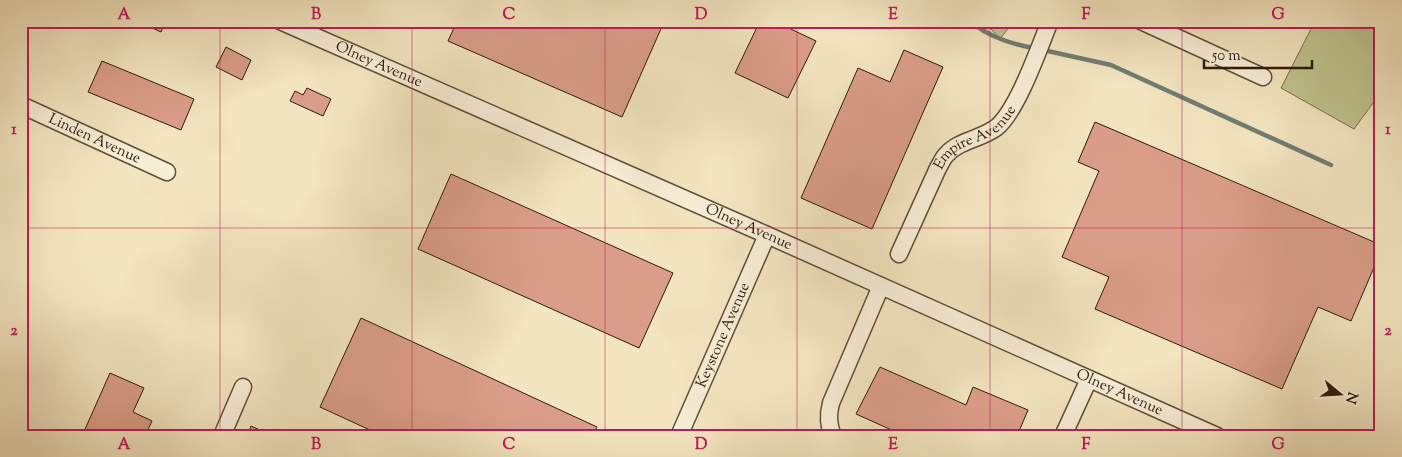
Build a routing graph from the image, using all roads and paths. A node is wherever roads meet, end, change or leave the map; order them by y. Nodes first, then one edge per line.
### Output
1 (280, 21) edge
2 (1050, 21) edge
3 (1141, 21) edge
4 (1263, 77) dead end
5 (21, 105) edge
6 (168, 172) dead end
7 (767, 235) junction
8 (899, 254) dead end
9 (881, 286) junction
10 (1089, 379) junction
11 (243, 387) dead end
12 (222, 436) edge
13 (679, 436) edge
14 (834, 436) edge
15 (1062, 436) edge
16 (1217, 436) edge

1 - 7 street, Olney Avenue
2 - 8 street, Empire Avenue
3 - 4 street
5 - 6 street, Linden Avenue
7 - 9 street, Olney Avenue
7 - 13 street, Keystone Avenue
9 - 10 street, Olney Avenue
9 - 14 street
10 - 15 street
10 - 16 street, Olney Avenue
11 - 12 street

